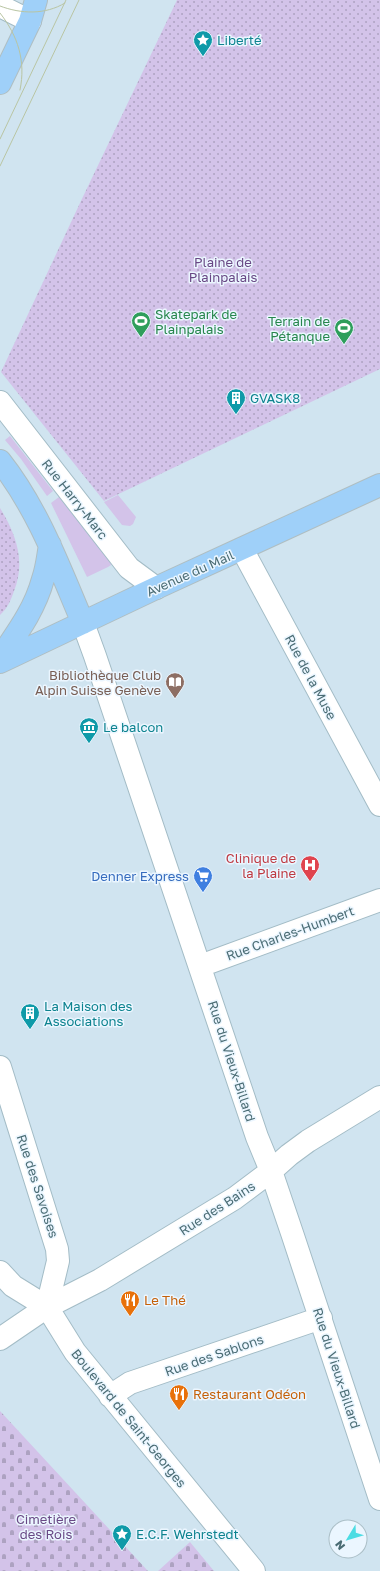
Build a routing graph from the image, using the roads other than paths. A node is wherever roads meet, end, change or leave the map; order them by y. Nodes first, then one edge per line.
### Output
1 (36, 0) edge
2 (0, 6) edge
3 (30, 21) junction
4 (0, 83) edge
5 (0, 402) edge
6 (0, 461) edge
7 (380, 485) edge
8 (50, 545) junction
9 (242, 550) junction
10 (156, 588) junction
11 (83, 623) junction
12 (0, 658) edge
13 (0, 662) edge
14 (380, 805) edge
15 (380, 900) edge
16 (200, 966) junction
17 (0, 1067) edge
18 (380, 1097) edge
19 (271, 1172) junction
20 (0, 1272) edge
21 (47, 1307) junction
22 (321, 1318) junction
23 (0, 1339) edge
24 (110, 1396) junction
25 (380, 1499) edge
26 (254, 1571) edge

1 - 3 main road
2 - 3 street
3 - 4 main road
5 - 10 street, Rue Harry-Marc
6 - 8 main road
7 - 9 main road, Avenue du Mail
8 - 11 main road
8 - 12 main road
9 - 10 main road, Avenue du Mail
9 - 14 street, Rue de la Muse
10 - 11 main road, Avenue du Mail
11 - 13 main road, Avenue du Mail
11 - 16 street, Rue du Vieux-Billard
15 - 16 street, Rue Charles-Humbert
16 - 19 street, Rue du Vieux-Billard
17 - 21 street, Rue des Savoises
18 - 19 street, Rue des Bains
19 - 21 street, Rue des Bains
19 - 22 street, Rue du Vieux-Billard
20 - 21 street, Boulevard de Saint-Georges
21 - 23 street, Rue des Bains
21 - 24 street, Boulevard de Saint-Georges
22 - 24 street, Rue des Sablons
22 - 25 street, Rue du Vieux-Billard
24 - 26 street, Boulevard de Saint-Georges

